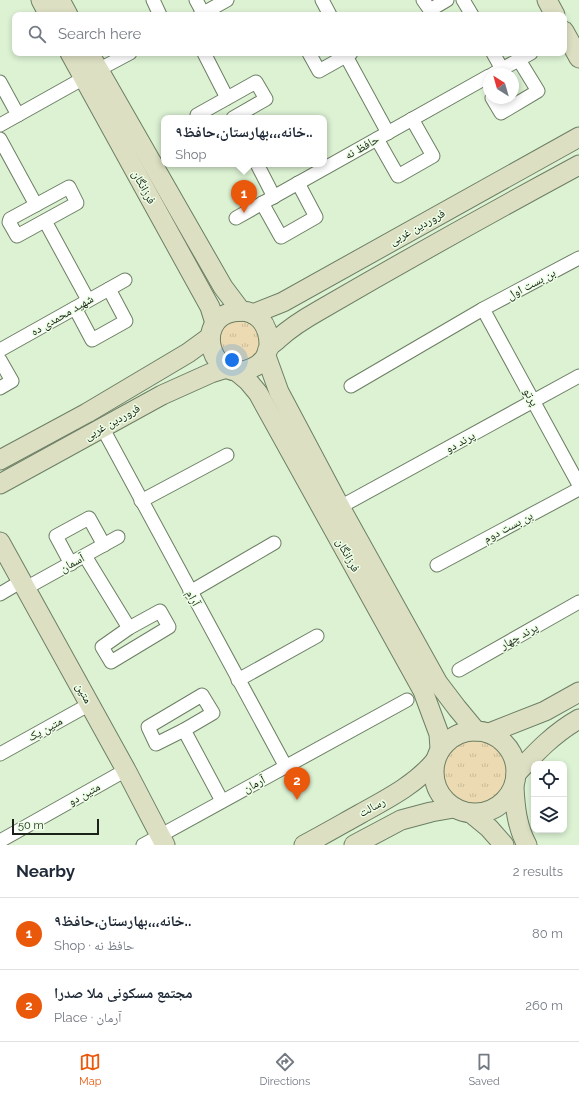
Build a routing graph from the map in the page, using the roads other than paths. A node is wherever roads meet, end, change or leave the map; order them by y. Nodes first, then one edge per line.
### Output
1 (41, 0) edge
2 (60, 0) edge
3 (153, 0) edge
4 (196, 0) edge
5 (227, 0) edge
6 (322, 0) edge
7 (423, 0) edge
8 (447, 0) edge
9 (463, 0) edge
10 (547, 0) edge
11 (47, 12) edge
12 (66, 12) edge
13 (159, 12) edge
14 (200, 12) edge
15 (205, 12) edge
16 (328, 12) edge
17 (470, 12) edge
18 (553, 12) edge
19 (567, 38) edge
20 (73, 56) edge
21 (89, 56) edge
22 (124, 56) edge
23 (206, 56) edge
24 (311, 56) edge
25 (345, 56) edge
26 (350, 56) edge
27 (493, 56) edge
28 (526, 56) edge
29 (579, 58) edge
30 (519, 60) junction
31 (492, 68) edge
32 (504, 68) edge
33 (91, 74) junction
34 (483, 79) edge
35 (0, 82) edge
36 (227, 98) junction
37 (519, 102) edge
38 (496, 104) edge
39 (516, 104) edge
40 (18, 115) junction
41 (197, 115) edge
42 (238, 115) edge
43 (412, 119) junction
44 (0, 125) edge
45 (383, 136) junction
46 (579, 137) edge
47 (0, 139) edge
48 (579, 164) edge
49 (257, 167) edge
50 (327, 167) edge
51 (327, 167) edge
52 (298, 183) junction
53 (268, 200) junction
54 (36, 205) junction
55 (236, 218) dead end
56 (45, 221) junction
57 (579, 258) edge
58 (125, 280) dead end
59 (109, 289) junction
60 (88, 300) junction
61 (75, 308) junction
62 (483, 309) junction
63 (247, 312) junction
64 (213, 330) junction
65 (0, 350) edge
66 (267, 352) junction
67 (0, 360) edge
68 (232, 369) junction
69 (579, 376) edge
70 (351, 386) dead end
71 (0, 388) edge
72 (534, 402) junction
73 (102, 427) junction
74 (227, 455) dead end
75 (0, 460) edge
76 (0, 484) edge
77 (579, 485) edge
78 (579, 489) edge
79 (141, 501) junction
80 (340, 507) junction
81 (118, 537) dead end
82 (0, 542) edge
83 (274, 543) dead end
84 (104, 545) junction
85 (85, 556) junction
86 (71, 564) junction
87 (436, 565) dead end
88 (24, 585) junction
89 (190, 592) junction
90 (0, 594) edge
91 (579, 602) edge
92 (129, 628) junction
93 (317, 636) dead end
94 (459, 670) dead end
95 (238, 680) junction
96 (579, 692) edge
97 (407, 700) dead end
98 (90, 704) junction
99 (579, 719) edge
100 (184, 730) junction
101 (483, 732) junction
102 (0, 754) edge
103 (437, 755) junction
104 (286, 767) junction
105 (126, 770) junction
106 (515, 781) junction
107 (222, 801) junction
108 (463, 811) junction
109 (162, 840) edge
110 (0, 841) edge
111 (143, 845) edge
112 (304, 845) edge
113 (354, 845) edge
114 (504, 845) edge
115 (527, 845) edge

1 - 11 street
2 - 12 street
3 - 13 street
4 - 14 street
5 - 15 street
6 - 16 street
7 - 8 street
9 - 17 street
10 - 18 street
19 - 29 street
20 - 33 street, فرزانگان
21 - 33 street, فرزانگان
22 - 33 street
23 - 36 street
24 - 25 street
26 - 45 street
27 - 31 street
28 - 30 street, حافظ نه
30 - 32 street, حافظ نه
30 - 37 street
33 - 40 street
33 - 63 street, فرزانگان
33 - 64 street, فرزانگان
34 - 43 street, حافظ نه
35 - 40 street
36 - 41 street
36 - 42 street
38 - 39 street
40 - 44 street
43 - 45 street, حافظ نه
43 - 45 street
45 - 51 street, حافظ نه
46 - 63 street, فروردین غربی
47 - 54 street
48 - 66 street, فروردین غربی
49 - 53 street
50 - 52 street, حافظ نه
52 - 53 street, حافظ نه
52 - 53 street
53 - 55 street, حافظ نه
54 - 56 street
54 - 56 street
56 - 60 street
57 - 62 street, بن بست اول
58 - 59 street, شهید محمدی ده
59 - 60 street, شهید محمدی ده
59 - 61 street
60 - 61 street, شهید محمدی ده
61 - 65 street, شهید محمدی ده
62 - 70 street
62 - 72 street, پرتو
63 - 64 street
63 - 66 street
64 - 68 street
64 - 75 street, فروردین غربی
66 - 68 street
66 - 80 street, فرزانگان
67 - 71 street
68 - 73 street, فروردین غربی
68 - 103 street, فرزانگان
69 - 72 street, پرند دو
72 - 77 street, پرتو
72 - 80 street, پرند دو
73 - 76 street, فروردین غربی
73 - 79 street, آرام
74 - 79 street
78 - 87 street, بن بست دوم
79 - 89 street, آرام
80 - 101 street, فرزانگان
81 - 84 street, آسمان
82 - 88 street, متین
83 - 89 street
84 - 85 street, آسمان
84 - 86 street
85 - 86 street, آسمان
85 - 92 street
86 - 88 street, آسمان
88 - 90 street, آسمان
88 - 98 street, متین
89 - 95 street, آرام
91 - 94 street, پرند چهار
92 - 92 street
93 - 95 street
95 - 104 street, آرام
96 - 101 street
97 - 104 street, آرمان
98 - 102 street, متین یک
98 - 105 street, متین
99 - 106 street
100 - 100 street
100 - 107 street
101 - 103 street
101 - 106 street
103 - 108 street
103 - 112 street, رسالت
104 - 107 street, آرمان
105 - 109 street, متین
105 - 110 street, متین دو
106 - 108 street
106 - 115 street
107 - 109 street, آرمان
108 - 113 street, رسالت
108 - 114 street
109 - 111 street, آرمان

